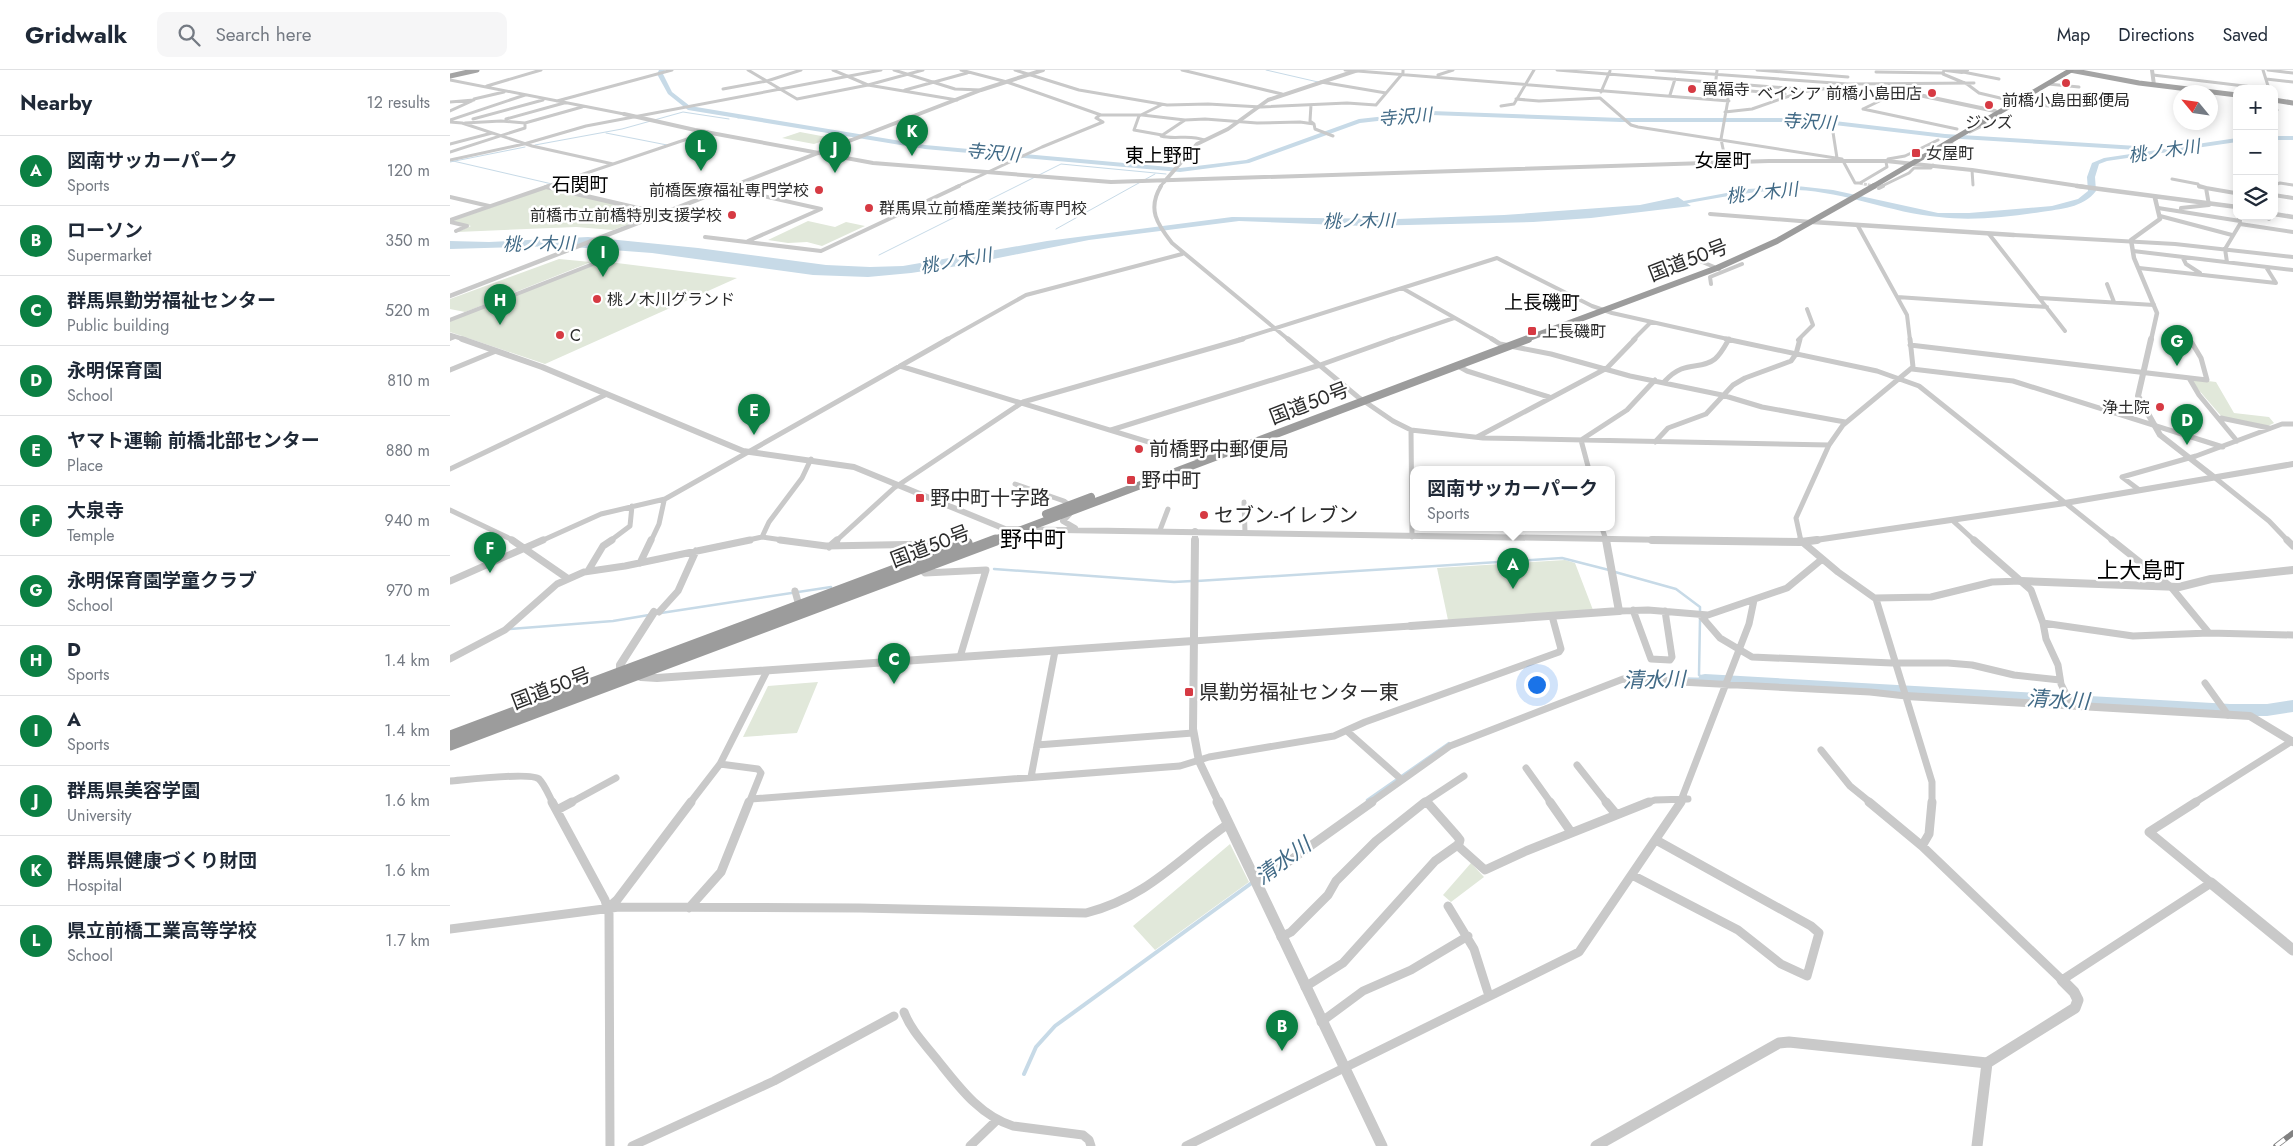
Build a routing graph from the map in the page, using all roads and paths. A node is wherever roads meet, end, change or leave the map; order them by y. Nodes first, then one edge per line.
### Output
1 (477, 70) edge
2 (541, 70) edge
3 (672, 70) edge
4 (748, 70) edge
5 (801, 70) edge
6 (833, 70) edge
7 (881, 70) edge
8 (894, 70) edge
9 (923, 70) edge
10 (961, 70) edge
11 (977, 70) edge
12 (1015, 70) edge
13 (1043, 70) edge
14 (1182, 70) edge
15 (1345, 70) edge
16 (1358, 70) edge
17 (1453, 70) edge
18 (1534, 70) edge
19 (1557, 70) edge
20 (1610, 70) edge
21 (1656, 70) edge
22 (1717, 70) edge
23 (1757, 70) edge
24 (1844, 70) edge
25 (2068, 70) edge
26 (2152, 70) edge
27 (2263, 70) edge
28 (2268, 70) edge
29 (667, 71) edge
30 (1944, 71) edge
31 (1965, 71) edge
32 (969, 72) junction
33 (1353, 72) junction
34 (1403, 72) edge
35 (1797, 72) edge
36 (1901, 72) edge
37 (1876, 73) edge
38 (2293, 73) edge
39 (1031, 74) junction
40 (1609, 74) junction
41 (1717, 74) junction
42 (650, 75) joint
43 (906, 75) junction
44 (2153, 75) junction
45 (450, 76) edge
46 (848, 76) junction
47 (1437, 76) junction
48 (1848, 77) junction
49 (1675, 79) junction
50 (1999, 79) dead end
51 (2266, 79) junction
52 (450, 80) edge
53 (1797, 80) junction
54 (1880, 80) dead end
55 (767, 81) junction
56 (932, 82) junction
57 (1007, 82) junction
58 (1321, 82) junction
59 (1715, 82) junction
60 (2293, 82) edge
61 (1527, 83) junction
62 (1974, 83) dead end
63 (1853, 84) junction
64 (1884, 84) junction
65 (1907, 84) junction
66 (1968, 84) junction
67 (2048, 84) junction
68 (868, 85) junction
69 (2154, 85) junction
70 (482, 87) junction
71 (1842, 87) junction
72 (2079, 87) dead end
73 (2173, 88) edge
74 (723, 89) dead end
75 (781, 89) junction
76 (1602, 89) junction
77 (981, 90) junction
78 (901, 91) junction
79 (1727, 91) junction
80 (1800, 91) junction
81 (1900, 91) junction
82 (507, 92) junction
83 (1386, 93) junction
84 (1282, 94) junction
85 (2218, 94) edge
86 (525, 95) junction
87 (1670, 95) junction
88 (2233, 95) edge
89 (2233, 96) edge
90 (1600, 98) junction
91 (474, 99) junction
92 (545, 99) junction
93 (1516, 99) junction
94 (957, 100) junction
95 (556, 101) junction
96 (1729, 101) junction
97 (2014, 101) junction
98 (450, 102) edge
99 (2278, 102) edge
100 (565, 103) junction
101 (2293, 103) edge
102 (1162, 104) junction
103 (1310, 106) junction
104 (1501, 106) dead end
105 (2049, 106) dead end
106 (583, 107) junction
107 (1258, 107) junction
108 (1995, 110) junction
109 (450, 111) edge
110 (1724, 112) junction
111 (624, 114) joint
112 (1100, 115) junction
113 (638, 116) junction
114 (1139, 116) junction
115 (1185, 120) junction
116 (450, 121) edge
117 (501, 121) junction
118 (1237, 122) junction
119 (461, 123) junction
120 (525, 123) junction
121 (1988, 123) dead end
122 (1314, 124) junction
123 (1832, 126) dead end
124 (708, 132) junction
125 (1970, 132) dead end
126 (493, 133) junction
127 (1162, 135) junction
128 (1332, 135) dead end
129 (504, 136) junction
130 (1955, 136) junction
131 (1204, 140) junction
132 (1938, 140) dead end
133 (1721, 141) junction
134 (450, 144) edge
135 (524, 144) junction
136 (451, 151) edge
137 (818, 153) junction
138 (1936, 154) dead end
139 (1837, 158) junction
140 (451, 160) edge
141 (1845, 161) junction
142 (1886, 161) junction
143 (1904, 162) junction
144 (1726, 163) junction
145 (1913, 163) junction
146 (614, 164) junction
147 (1933, 165) junction
148 (1972, 170) junction
149 (986, 173) junction
150 (2172, 179) dead end
151 (1164, 182) junction
152 (2278, 184) edge
153 (1973, 185) dead end
154 (2293, 185) edge
155 (546, 187) junction
156 (728, 188) junction
157 (1879, 188) tunnel mouth
158 (2206, 188) junction
159 (2233, 193) edge
160 (2278, 195) edge
161 (450, 197) edge
162 (2155, 198) junction
163 (2293, 198) edge
164 (1843, 201) junction
165 (2209, 203) junction
166 (488, 206) junction
167 (2233, 206) edge
168 (2158, 208) junction
169 (642, 209) junction
170 (636, 211) dead end
171 (2181, 211) junction
172 (663, 214) junction
173 (1710, 214) dead end
174 (2278, 215) edge
175 (2160, 216) junction
176 (2293, 217) edge
177 (2240, 220) edge
178 (450, 221) edge
179 (1803, 222) junction
180 (1813, 222) junction
181 (2240, 223) junction
182 (1858, 226) junction
183 (456, 230) dead end
184 (2293, 232) edge
185 (1989, 234) junction
186 (2014, 235) joint
187 (2232, 235) junction
188 (705, 237) dead end
189 (2131, 240) junction
190 (747, 242) junction
191 (2225, 249) junction
192 (2133, 251) junction
193 (1182, 254) junction
194 (1688, 256) dead end
195 (2293, 257) edge
196 (2183, 258) junction
197 (2227, 262) junction
198 (593, 264) dead end
199 (1742, 264) dead end
200 (2266, 267) junction
201 (1717, 268) junction
202 (2140, 268) junction
203 (2293, 270) edge
204 (2201, 274) junction
205 (1710, 284) dead end
206 (2107, 284) dead end
207 (1402, 288) junction
208 (450, 296) edge
209 (1897, 297) junction
210 (2040, 298) junction
211 (2114, 302) junction
212 (2154, 305) junction
213 (2047, 307) junction
214 (1601, 309) junction
215 (1807, 309) dead end
216 (1454, 318) junction
217 (450, 320) edge
218 (1651, 322) junction
219 (1275, 330) junction
220 (2065, 330) dead end
221 (452, 337) edge
222 (1729, 339) junction
223 (2192, 343) dead end
224 (1500, 344) junction
225 (1910, 345) junction
226 (1510, 346) junction
227 (496, 351) junction
228 (1796, 354) junction
229 (900, 366) junction
230 (1320, 366) junction
231 (1458, 366) junction
232 (1607, 368) junction
233 (1912, 369) junction
234 (450, 370) edge
235 (2143, 373) junction
236 (2190, 378) junction
237 (1901, 379) junction
238 (1655, 380) junction
239 (1665, 381) junction
240 (1722, 394) junction
241 (605, 395) junction
242 (1550, 397) junction
243 (1361, 399) junction
244 (1021, 403) junction
245 (2221, 418) junction
246 (1846, 422) junction
247 (2293, 424) edge
248 (2154, 425) junction
249 (2270, 428) junction
250 (1111, 430) junction
251 (1411, 430) junction
252 (1476, 438) junction
253 (1581, 440) junction
254 (2237, 441) junction
255 (1656, 442) junction
256 (1829, 444) junction
257 (2223, 446) junction
258 (747, 452) junction
259 (2187, 458) junction
260 (811, 459) junction
261 (1201, 459) junction
262 (2293, 464) edge
263 (1412, 466) edge
264 (1587, 466) edge
265 (450, 469) edge
266 (2213, 477) junction
267 (1015, 484) dead end
268 (898, 486) junction
269 (2138, 489) junction
270 (662, 500) junction
271 (1244, 502) dead end
272 (2065, 502) junction
273 (632, 506) junction
274 (1070, 508) junction
275 (450, 510) edge
276 (1168, 510) dead end
277 (1952, 520) junction
278 (1025, 528) junction
279 (1005, 529) junction
280 (1078, 529) junction
281 (1160, 530) junction
282 (1195, 531) junction
283 (1412, 531) edge
284 (1603, 531) edge
285 (1245, 532) junction
286 (762, 537) junction
287 (1412, 537) junction
288 (1606, 540) junction
289 (1801, 542) junction
290 (829, 546) junction
291 (2293, 546) edge
292 (524, 547) junction
293 (696, 551) junction
294 (941, 553) junction
295 (1821, 560) junction
296 (640, 563) junction
297 (920, 568) junction
298 (2293, 570) edge
299 (588, 571) junction
300 (567, 578) junction
301 (450, 580) edge
302 (2022, 581) junction
303 (2171, 587) junction
304 (796, 591) dead end
305 (1875, 598) junction
306 (1754, 600) junction
307 (798, 606) junction
308 (1633, 610) junction
309 (1619, 611) junction
310 (656, 612) joint
311 (1665, 612) junction
312 (791, 616) junction
313 (1552, 616) junction
314 (1702, 616) junction
315 (2043, 623) junction
316 (1411, 626) joint
317 (2209, 633) junction
318 (2293, 635) edge
319 (1193, 641) junction
320 (1740, 649) junction
321 (1055, 651) junction
322 (960, 657) junction
323 (450, 659) edge
324 (1896, 662) junction
325 (767, 671) junction
326 (622, 672) junction
327 (634, 676) junction
328 (2060, 680) junction
329 (1728, 682) junction
330 (2205, 683) dead end
331 (1906, 693) junction
332 (2070, 702) junction
333 (2225, 711) junction
334 (1348, 732) junction
335 (1193, 733) junction
336 (450, 736) edge
337 (2293, 742) edge
338 (450, 745) edge
339 (1037, 746) junction
340 (1821, 750) dead end
341 (1199, 761) junction
342 (720, 764) junction
343 (1578, 765) dead end
344 (1526, 768) dead end
345 (1464, 776) dead end
346 (1031, 777) junction
347 (616, 778) dead end
348 (1402, 780) junction
349 (450, 781) edge
350 (751, 799) junction
351 (1685, 800) junction
352 (1426, 801) junction
353 (557, 810) junction
354 (1616, 814) junction
355 (1228, 824) junction
356 (1571, 832) junction
357 (1656, 840) junction
358 (1457, 845) junction
359 (1922, 846) junction
360 (1632, 875) junction
361 (2210, 883) junction
362 (1257, 884) junction
363 (1448, 906) dead end
364 (608, 908) junction
365 (689, 908) junction
366 (450, 929) edge
367 (1468, 936) junction
368 (1281, 937) junction
369 (2293, 950) edge
370 (2062, 980) junction
371 (1305, 987) junction
372 (1489, 996) junction
373 (904, 1012) dead end
374 (894, 1016) dead end
375 (1321, 1022) junction
376 (1988, 1063) junction
377 (1343, 1068) junction
378 (997, 1120) junction
379 (610, 1146) edge
380 (632, 1146) edge
381 (970, 1146) edge
382 (1091, 1146) edge
383 (1186, 1146) edge
384 (1382, 1146) edge
385 (1596, 1146) edge
386 (1978, 1146) edge

1 - 45 main road
2 - 70 street
3 - 29 street
4 - 55 street
5 - 55 street
6 - 46 street
7 - 46 street
8 - 43 street
9 - 43 street
10 - 32 street
11 - 32 street
12 - 39 street
13 - 39 street
14 - 84 street
15 - 33 street
16 - 33 street
17 - 47 street
18 - 61 street
19 - 40 street
20 - 40 street
21 - 41 street
22 - 41 street
23 - 35 street
24 - 48 street
25 - 67 highway, 国道50号
25 - 69 main road
25 - 73 main road
25 - 97 highway, 国道50号
26 - 44 street
27 - 51 street
28 - 38 street
29 - 42 street
30 - 31 street
30 - 36 street
30 - 66 street
31 - 50 street
32 - 56 street
32 - 57 street
33 - 34 street
33 - 58 street
34 - 47 street
34 - 83 street
35 - 48 street
35 - 53 street
36 - 37 street
36 - 65 street
39 - 57 street
39 - 102 street
40 - 49 street
40 - 76 street
41 - 53 street
41 - 59 street
42 - 95 street
43 - 56 street
43 - 68 street
44 - 51 street
44 - 69 street
46 - 68 street
46 - 75 street
47 - 61 street
48 - 63 street
49 - 59 street
49 - 87 street
51 - 60 street
52 - 70 street
53 - 63 street
53 - 80 street
54 - 64 street
55 - 74 street
55 - 75 street
56 - 77 street
56 - 78 street
57 - 77 street
57 - 112 street
58 - 83 street
58 - 84 street
59 - 79 street
59 - 80 street
61 - 76 street
61 - 93 street
62 - 66 street
63 - 64 street
63 - 71 street
64 - 65 street
65 - 66 street
65 - 81 street
66 - 97 street
67 - 72 street
67 - 97 highway, 国道50号
68 - 75 street
68 - 78 street
69 - 88 main road
70 - 82 street
71 - 80 street
71 - 81 street
75 - 113 street
76 - 87 street
76 - 90 street
77 - 94 street
78 - 94 street
79 - 80 street
79 - 96 street
80 - 110 street
81 - 108 street
81 - 130 street
82 - 86 street
82 - 91 street
83 - 103 street
84 - 107 street
85 - 89 main road
86 - 92 street
86 - 116 street
87 - 96 street
90 - 93 street
90 - 133 street
91 - 98 street
91 - 109 street
92 - 95 street
92 - 119 street
93 - 104 street
94 - 137 street
95 - 100 street
96 - 110 street
97 - 105 street
97 - 108 highway, 国道50号
97 - 130 highway, 国道50号
99 - 101 main road
100 - 106 street
100 - 117 street
102 - 107 street
102 - 114 street
103 - 107 street
103 - 122 street
106 - 111 street
106 - 120 street
107 - 118 street
108 - 130 highway, 国道50号
110 - 133 street
111 - 113 street
112 - 114 street
112 - 149 street
113 - 124 street
113 - 135 street
114 - 115 street
114 - 127 street
115 - 118 street
115 - 127 street
116 - 119 street
117 - 119 street
117 - 120 street
118 - 122 street
118 - 131 street
119 - 126 street
120 - 129 street
121 - 125 street
122 - 128 street
123 - 139 street
124 - 137 street
124 - 146 street
126 - 129 street
126 - 134 street
127 - 131 street
129 - 135 street
129 - 136 street
130 - 138 street
130 - 143 highway, 国道50号
130 - 145 highway, 国道50号
131 - 151 street
132 - 142 street
133 - 139 street
133 - 144 street
135 - 140 street
135 - 146 street
137 - 149 street
137 - 156 street
139 - 141 street
141 - 142 street
141 - 142 street
141 - 144 street
142 - 143 street
143 - 145 street
143 - 164 highway, 国道50号
144 - 151 street
145 - 147 street
145 - 164 highway, 国道50号
146 - 155 street
147 - 148 street
147 - 157 street
148 - 153 street
148 - 162 street
149 - 151 street
149 - 190 street
150 - 158 street
151 - 193 street
152 - 154 street
155 - 166 street
155 - 169 street
156 - 172 street
156 - 190 street
158 - 159 street
158 - 165 street
160 - 163 street
161 - 166 street
162 - 165 street
162 - 168 street
164 - 179 highway, 国道50号
164 - 180 highway, 国道50号
165 - 167 street
165 - 171 street
166 - 178 street
168 - 171 street
168 - 175 street
169 - 170 street
169 - 172 street
171 - 181 street
172 - 208 street
173 - 179 street
174 - 176 street
175 - 187 street
175 - 189 street
177 - 181 street
178 - 183 street
179 - 180 street
179 - 201 highway, 国道50号
180 - 182 street
180 - 201 highway, 国道50号
181 - 184 street
181 - 187 street
182 - 185 street
182 - 209 street
185 - 186 street
185 - 210 street
186 - 189 street
187 - 191 street
188 - 190 street
189 - 191 street
189 - 192 street
191 - 195 street
191 - 197 street
192 - 196 street
192 - 202 street
193 - 219 street
193 - 229 street
194 - 201 street
196 - 197 street
196 - 204 street
197 - 200 street
198 - 217 street
199 - 201 street
200 - 203 street
200 - 204 street
201 - 205 street
201 - 214 highway, 国道50号
202 - 204 street
202 - 212 street
206 - 211 street
207 - 214 street
207 - 216 street
207 - 219 street
209 - 213 street
209 - 225 street
210 - 211 street
210 - 213 street
211 - 212 street
212 - 235 street
213 - 220 street
214 - 218 street
214 - 224 highway, 国道50号
214 - 226 highway, 国道50号
215 - 228 street
216 - 224 street
216 - 230 street
218 - 222 street
218 - 232 street
219 - 230 street
219 - 244 street
221 - 227 street
222 - 228 street
222 - 239 street
223 - 236 street
224 - 226 street
224 - 243 highway, 国道50号
225 - 233 street
225 - 235 street
226 - 231 highway, 国道50号
226 - 232 street
227 - 234 street
227 - 241 street
228 - 237 street
228 - 240 street
229 - 244 street
229 - 258 street
230 - 243 street
230 - 250 street
231 - 242 street
231 - 243 highway, 国道50号
232 - 238 street
232 - 242 street
233 - 237 street
233 - 248 street
235 - 236 street
235 - 248 street
236 - 245 street
237 - 246 street
237 - 272 street
238 - 239 street
238 - 253 street
239 - 240 street
240 - 246 street
240 - 255 street
241 - 258 street
241 - 265 street
242 - 252 street
243 - 251 street
243 - 261 highway, 国道50号
244 - 250 street
244 - 268 street
245 - 249 street
245 - 254 street
246 - 256 street
247 - 249 street
248 - 257 street
248 - 259 street
249 - 254 street
250 - 261 street
251 - 252 street
251 - 263 street
252 - 253 street
253 - 255 street
253 - 264 street
254 - 257 street
255 - 256 street
256 - 289 street
257 - 259 street
258 - 260 street
258 - 270 street
259 - 266 street
259 - 269 street
260 - 268 street
260 - 286 street
261 - 274 highway, 国道50号
262 - 266 street
266 - 269 street
266 - 291 street
267 - 274 street
268 - 279 street
268 - 290 street
269 - 272 street
270 - 273 street
270 - 296 street
271 - 285 street
272 - 277 street
272 - 303 street
273 - 292 street
273 - 299 street
274 - 278 highway, 国道50号
274 - 279 highway, 国道50号
274 - 280 street
275 - 292 street
276 - 281 street
277 - 289 street
277 - 302 street
278 - 279 street
278 - 280 street
278 - 297 highway, 国道50号
279 - 294 highway, 国道50号
280 - 281 street
281 - 282 street
282 - 285 street
282 - 319 street
283 - 287 street
284 - 288 street
285 - 287 street
286 - 290 street
286 - 293 street
287 - 288 street
288 - 289 street
288 - 309 street
289 - 295 street
290 - 294 street
292 - 300 street
292 - 301 street
293 - 296 street
293 - 310 street
294 - 307 highway, 国道50号
295 - 305 street
295 - 306 street
296 - 299 street
297 - 312 highway, 国道50号
297 - 322 street
298 - 303 street
299 - 300 street
300 - 323 street
302 - 303 street
302 - 305 street
302 - 315 street
303 - 317 street
304 - 307 street
305 - 324 street
306 - 314 street
306 - 320 street
307 - 312 street
307 - 326 highway, 国道50号
308 - 309 street
308 - 311 street
308 - 311 street
309 - 313 street
310 - 326 street
311 - 314 street
312 - 327 highway, 国道50号
313 - 316 street
313 - 334 street
314 - 320 street
315 - 317 street
315 - 328 street
316 - 319 street
317 - 318 street
319 - 321 street
319 - 335 street
320 - 324 street
320 - 329 street
321 - 322 street
321 - 339 street
322 - 325 street
324 - 328 street
324 - 331 street
325 - 327 street
325 - 342 street
326 - 327 street
326 - 336 highway, 国道50号
327 - 338 highway, 国道50号
328 - 332 street
329 - 331 street
329 - 348 street
329 - 351 street
330 - 333 street
331 - 332 street
331 - 359 street
332 - 333 street
333 - 337 street
334 - 341 street
334 - 348 street
335 - 339 street
335 - 341 street
337 - 361 street
339 - 346 street
340 - 359 street
341 - 346 street
341 - 355 street
342 - 350 street
342 - 364 street
343 - 354 street
344 - 356 street
345 - 352 street
346 - 350 street
347 - 353 street
348 - 362 street
349 - 353 street
350 - 365 street
351 - 354 street
351 - 357 street
352 - 358 street
352 - 368 street
353 - 364 street
354 - 356 street
355 - 362 street
355 - 365 street
356 - 358 street
357 - 360 street
357 - 360 street
358 - 371 street
359 - 370 street
360 - 372 street
361 - 369 street
361 - 370 street
362 - 368 street
363 - 367 street
364 - 365 street
364 - 366 street
364 - 379 street
367 - 372 street
367 - 375 street
368 - 371 street
370 - 376 street
371 - 375 street
372 - 377 street
373 - 378 street
374 - 380 street
375 - 377 street
376 - 385 street
376 - 386 street
377 - 383 street
377 - 384 street
378 - 381 street
378 - 382 street

